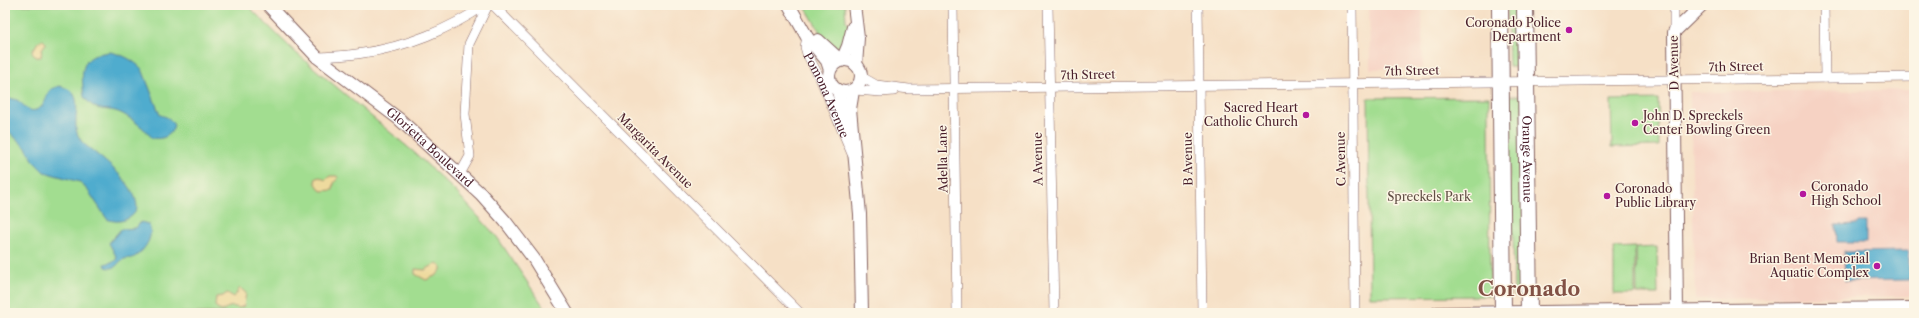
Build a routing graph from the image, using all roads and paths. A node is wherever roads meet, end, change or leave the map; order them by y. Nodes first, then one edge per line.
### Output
1 (268, 5) edge
2 (485, 5) edge
3 (488, 5) edge
4 (493, 5) edge
5 (953, 5) edge
6 (1048, 5) edge
7 (1198, 5) edge
8 (1352, 5) edge
9 (1500, 5) edge
10 (1525, 5) edge
11 (1674, 5) edge
12 (1702, 5) edge
13 (1824, 5) edge
14 (791, 9) edge
15 (855, 10) edge
16 (1674, 32) junction
17 (806, 37) junction
18 (317, 57) junction
19 (842, 60) junction
20 (856, 65) junction
21 (830, 70) junction
22 (862, 77) junction
23 (1914, 77) edge
24 (1825, 78) junction
25 (1674, 80) junction
26 (1500, 82) junction
27 (1527, 82) junction
28 (1353, 84) junction
29 (1199, 86) junction
30 (1049, 87) junction
31 (954, 88) junction
32 (909, 89) junction
33 (854, 90) junction
34 (838, 91) junction
35 (856, 165) junction
36 (460, 174) junction
37 (1914, 308) edge
38 (1827, 311) edge
39 (1529, 312) edge
40 (1677, 312) edge
41 (567, 313) edge
42 (800, 313) edge
43 (862, 313) edge
44 (957, 313) edge
45 (1054, 313) edge
46 (1202, 313) edge
47 (1355, 313) edge
48 (1437, 313) edge
49 (1503, 313) edge

1 - 18 street, Glorietta Boulevard
2 - 18 street
3 - 36 street
4 - 42 street, Margarita Avenue
5 - 31 street, Adella Lane
6 - 30 street, A Avenue
7 - 29 street, B Avenue
8 - 28 street, C Avenue
9 - 26 highway
10 - 27 highway, Orange Avenue
11 - 16 street, D Avenue
12 - 16 street
13 - 24 street
14 - 17 street, Pomona Avenue
14 - 19 street
15 - 19 street
15 - 20 street
16 - 25 street, D Avenue
17 - 21 street
17 - 35 street, Pomona Avenue
18 - 36 street, Glorietta Boulevard
19 - 20 street
19 - 21 street, Pomona Avenue
20 - 22 street
21 - 34 street, Pomona Avenue
22 - 32 street, 7th Street
22 - 33 street, Pomona Avenue
23 - 24 street, 7th Street
24 - 25 street, 7th Street
25 - 27 street, 7th Street
25 - 40 street, D Avenue
26 - 27 street, 7th Street
26 - 28 street, 7th Street
26 - 49 highway
27 - 39 highway, Orange Avenue
28 - 29 street, 7th Street
28 - 47 street, C Avenue
29 - 30 street, 7th Street
29 - 46 street, B Avenue
30 - 31 street, 7th Street
30 - 45 street, A Avenue
31 - 32 street, 7th Street
31 - 44 street, Adella Lane
32 - 33 street, 7th Street
33 - 34 street, Pomona Avenue
33 - 35 street, Pomona Avenue
34 - 35 street
35 - 43 street, Pomona Avenue
36 - 41 street, Glorietta Boulevard
37 - 38 street
38 - 40 street
39 - 40 street
39 - 49 street
48 - 49 street

